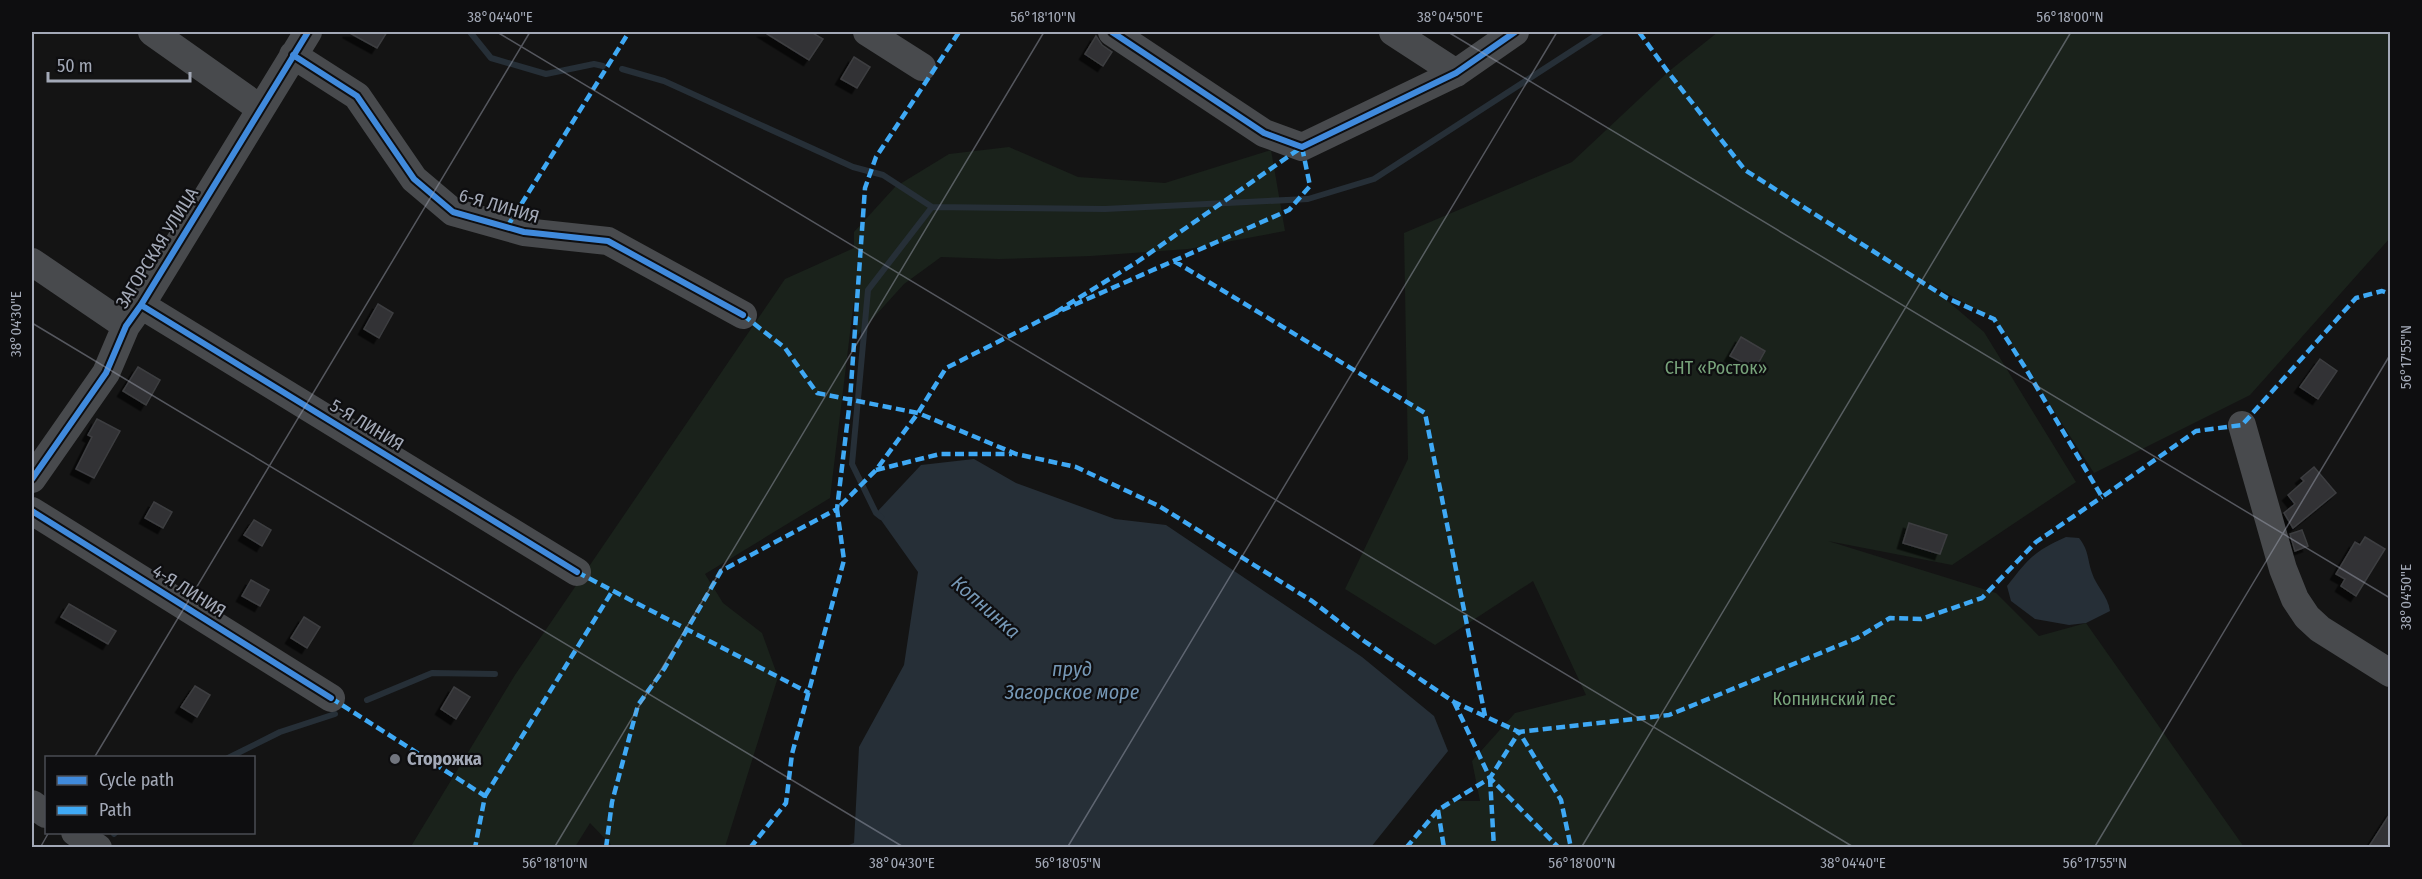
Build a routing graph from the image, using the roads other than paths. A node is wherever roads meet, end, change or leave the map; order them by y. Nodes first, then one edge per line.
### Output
1 (152, 32) edge
2 (867, 32) edge
3 (1112, 32) edge
4 (1393, 32) edge
5 (1515, 32) edge
6 (300, 43) edge
7 (922, 67) dead end
8 (1456, 73) junction
9 (261, 109) junction
10 (32, 262) edge
11 (743, 315) dead end
12 (134, 316) junction
13 (2242, 425) dead end
14 (32, 479) edge
15 (32, 511) edge
16 (577, 572) dead end
17 (2391, 674) edge
18 (331, 698) dead end
19 (32, 804) edge
20 (45, 813) edge
21 (78, 834) edge
22 (98, 848) edge

1 - 9 street
2 - 7 street
3 - 8 street
4 - 8 street
5 - 8 street
6 - 9 street, ЗАГОРСКАЯ УЛИЦА
6 - 11 street, 6-Я ЛИНИЯ
9 - 12 street, ЗАГОРСКАЯ УЛИЦА
10 - 12 street, 5-Я ЛИНИЯ
12 - 14 street, ЗАГОРСКАЯ УЛИЦА
12 - 16 street, 5-Я ЛИНИЯ
13 - 17 street
15 - 18 street, 4-Я ЛИНИЯ
19 - 20 street
21 - 22 street

